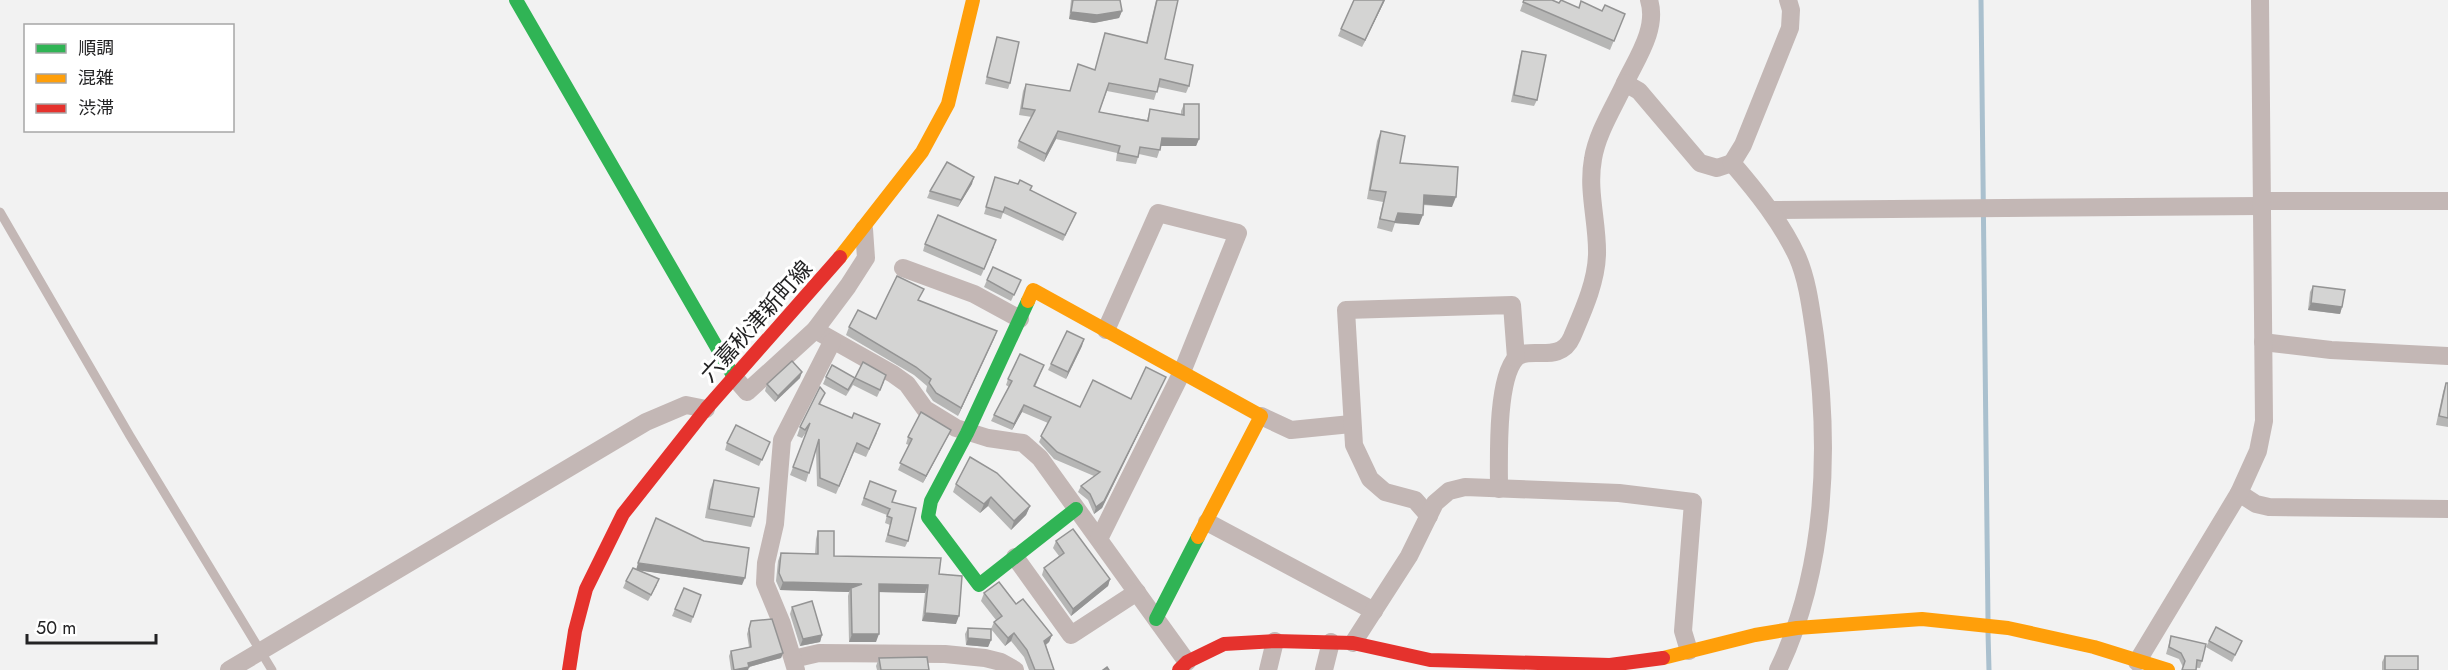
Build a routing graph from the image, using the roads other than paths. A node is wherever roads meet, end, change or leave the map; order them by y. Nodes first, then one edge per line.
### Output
1 (516, 0) edge
2 (973, 0) edge
3 (1649, 0) edge
4 (1788, 0) edge
5 (2260, 0) edge
6 (1625, 83) junction
7 (1732, 164) junction
8 (2448, 201) edge
9 (2261, 203) junction
10 (1771, 210) junction
11 (0, 212) edge
12 (864, 229) junction
13 (903, 268) dead end
14 (1020, 319) junction
15 (815, 330) junction
16 (1106, 330) junction
17 (832, 342) junction
18 (2263, 342) junction
19 (2448, 356) edge
20 (1516, 358) junction
21 (1182, 372) junction
22 (734, 377) junction
23 (706, 409) junction
24 (1261, 416) junction
25 (1351, 424) junction
26 (967, 433) junction
27 (1500, 489) junction
28 (2239, 494) junction
29 (1076, 508) junction
30 (2448, 509) edge
31 (1429, 516) junction
32 (1207, 522) junction
33 (1099, 539) junction
34 (1015, 557) junction
35 (1137, 592) junction
36 (1374, 611) junction
37 (1156, 619) junction
38 (1797, 628) junction
39 (1275, 641) junction
40 (1331, 642) junction
41 (1353, 644) junction
42 (1689, 651) junction
43 (261, 652) junction
44 (794, 665) edge
45 (1183, 666) edge
46 (2134, 666) edge
47 (229, 670) edge
48 (272, 670) edge
49 (569, 670) edge
50 (1015, 670) edge
51 (1268, 670) edge
52 (1324, 670) edge
53 (1778, 670) edge
54 (2168, 670) edge

1 - 22 street
2 - 12 street, 六嘉秋津新町線
3 - 6 street
4 - 7 street
5 - 9 street
6 - 7 street
6 - 20 street
7 - 10 street
8 - 9 street
9 - 10 street
9 - 18 street
10 - 38 street
11 - 43 lane
12 - 15 street
12 - 22 street, 六嘉秋津新町線
13 - 14 street
14 - 16 street
14 - 26 street
15 - 17 street
15 - 22 street
16 - 21 street
16 - 21 street
17 - 26 street
17 - 44 street
18 - 19 street
18 - 28 street
20 - 25 street
20 - 27 street
21 - 24 street
21 - 33 street
22 - 23 street, 六嘉秋津新町線
23 - 43 street
23 - 49 street, 六嘉秋津新町線
24 - 25 street
24 - 32 street
25 - 31 street
26 - 29 street
26 - 34 street
27 - 31 street
27 - 42 street
28 - 30 street
28 - 46 street
29 - 33 street
29 - 34 street
31 - 36 street
32 - 36 street
32 - 37 street
33 - 35 street
34 - 35 street
35 - 37 street
36 - 41 street
37 - 45 street
38 - 42 street
38 - 46 street
38 - 53 street
39 - 40 street
39 - 45 street
39 - 51 street
40 - 41 street
40 - 52 street
41 - 42 street
43 - 47 street
43 - 48 lane
44 - 50 street
46 - 54 street

